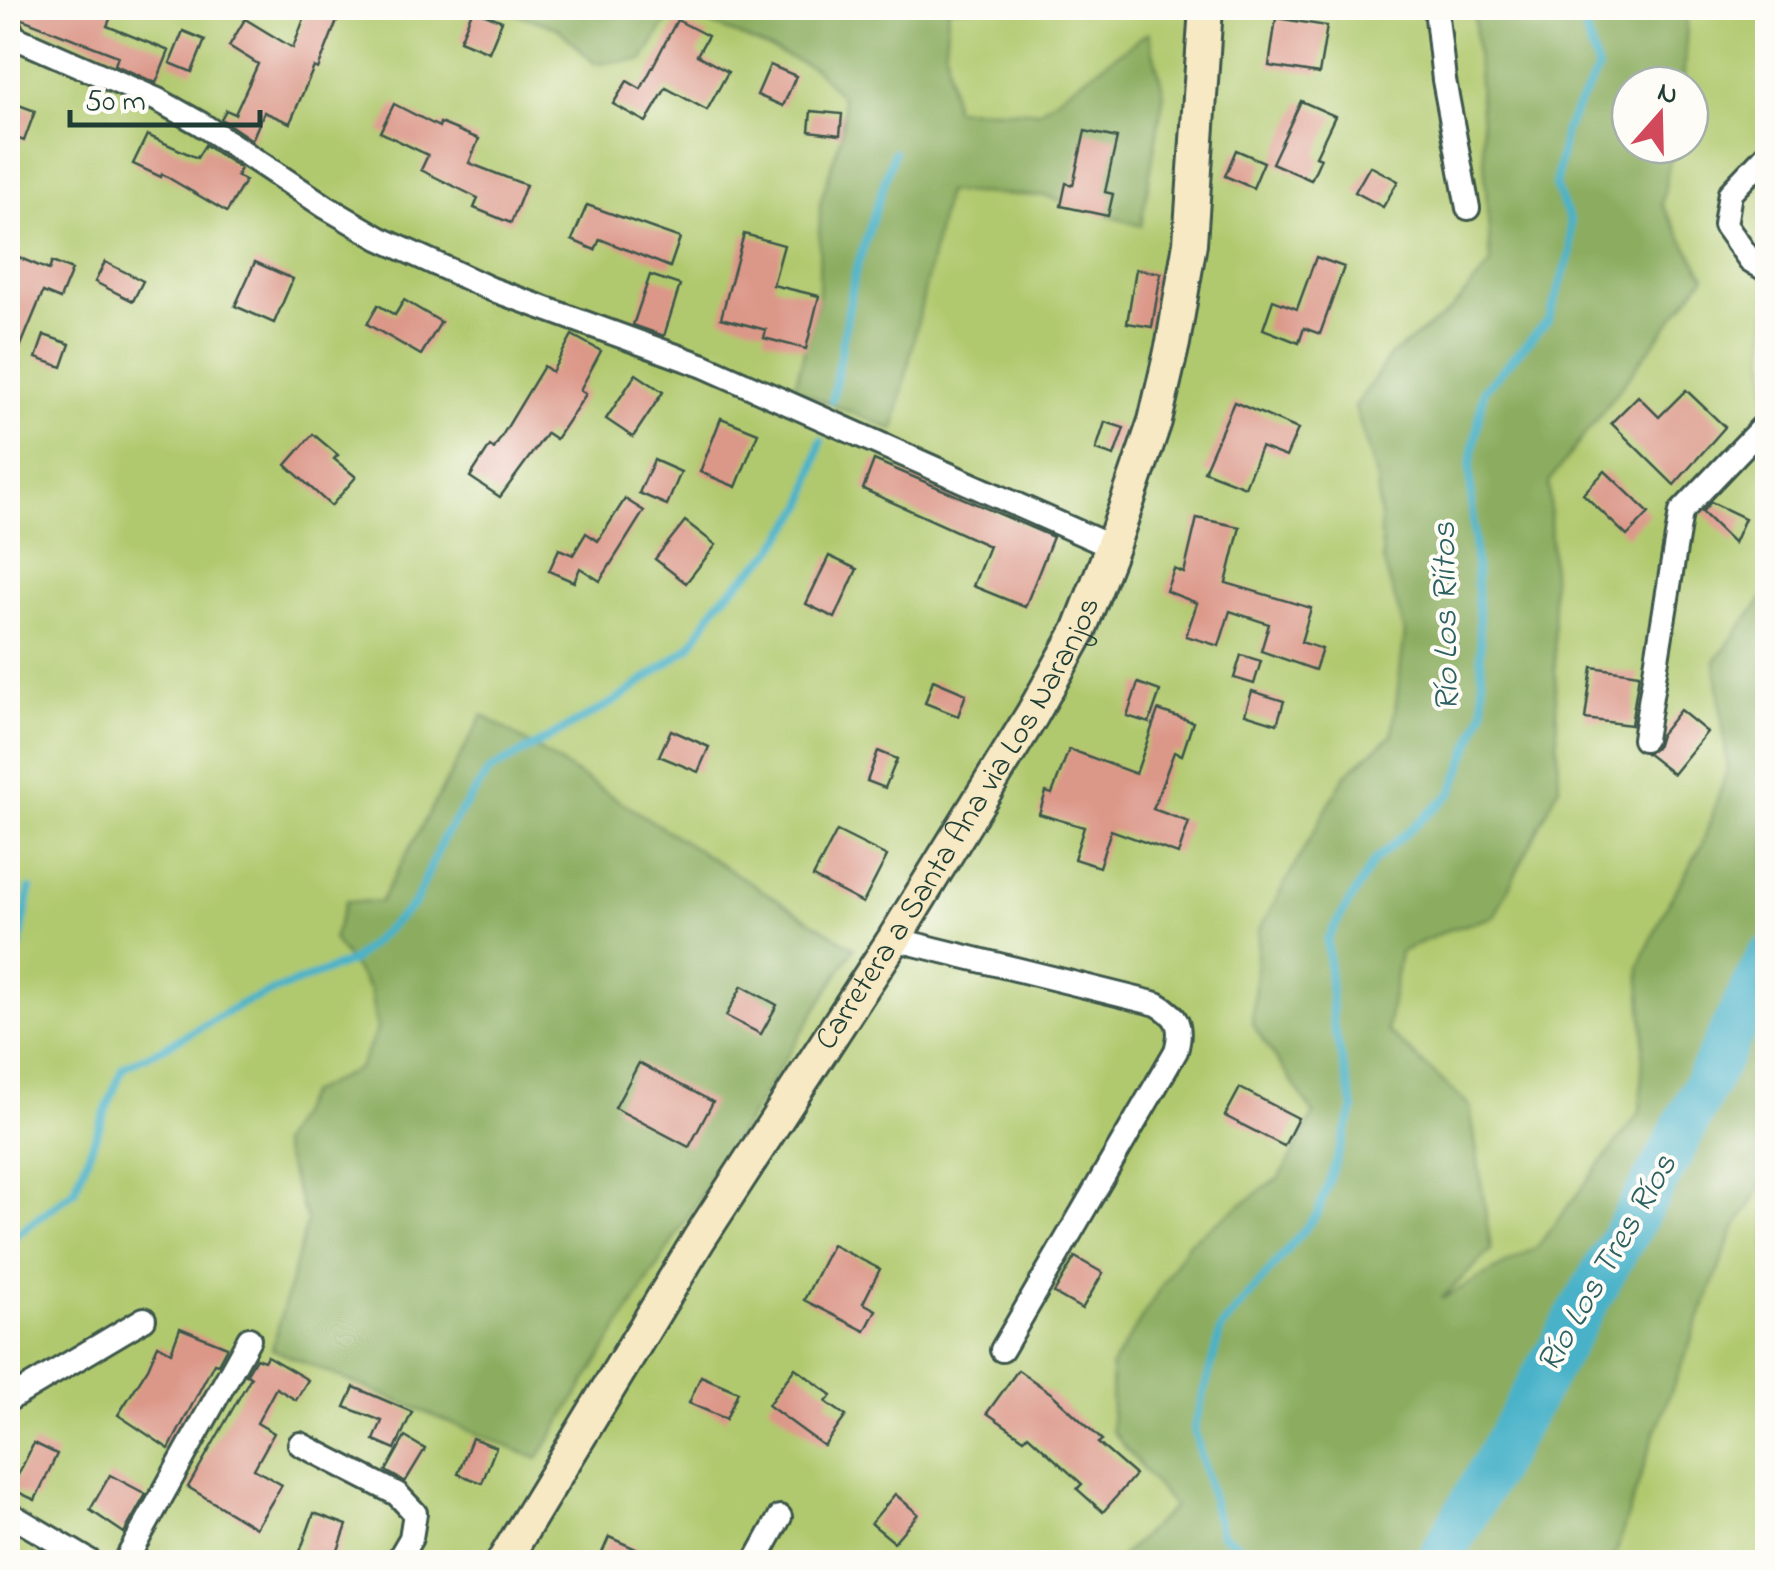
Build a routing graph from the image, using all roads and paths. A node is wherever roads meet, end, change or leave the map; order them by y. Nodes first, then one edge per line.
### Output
1 (1206, 8) edge
2 (1436, 8) edge
3 (8, 24) edge
4 (1768, 154) edge
5 (1468, 208) dead end
6 (1768, 270) edge
7 (1768, 421) edge
8 (1112, 547) junction
9 (1644, 739) dead end
10 (894, 939) junction
11 (144, 1319) dead end
12 (249, 1339) dead end
13 (1002, 1350) dead end
14 (8, 1400) edge
15 (300, 1444) dead end
16 (8, 1512) edge
17 (780, 1517) dead end
18 (59, 1554) edge
19 (92, 1562) edge
20 (125, 1562) edge
21 (397, 1562) edge
22 (503, 1562) edge
23 (755, 1562) edge

1 - 8 main road, Carretera a Santa Ana via Los Naranjos
2 - 5 street
3 - 8 street
4 - 6 street
7 - 9 street
8 - 10 main road, Carretera a Santa Ana via Los Naranjos
10 - 13 street
10 - 22 main road, Carretera a Santa Ana via Los Naranjos
11 - 14 street
12 - 20 street
15 - 21 street
16 - 18 street
17 - 23 street
18 - 19 street

